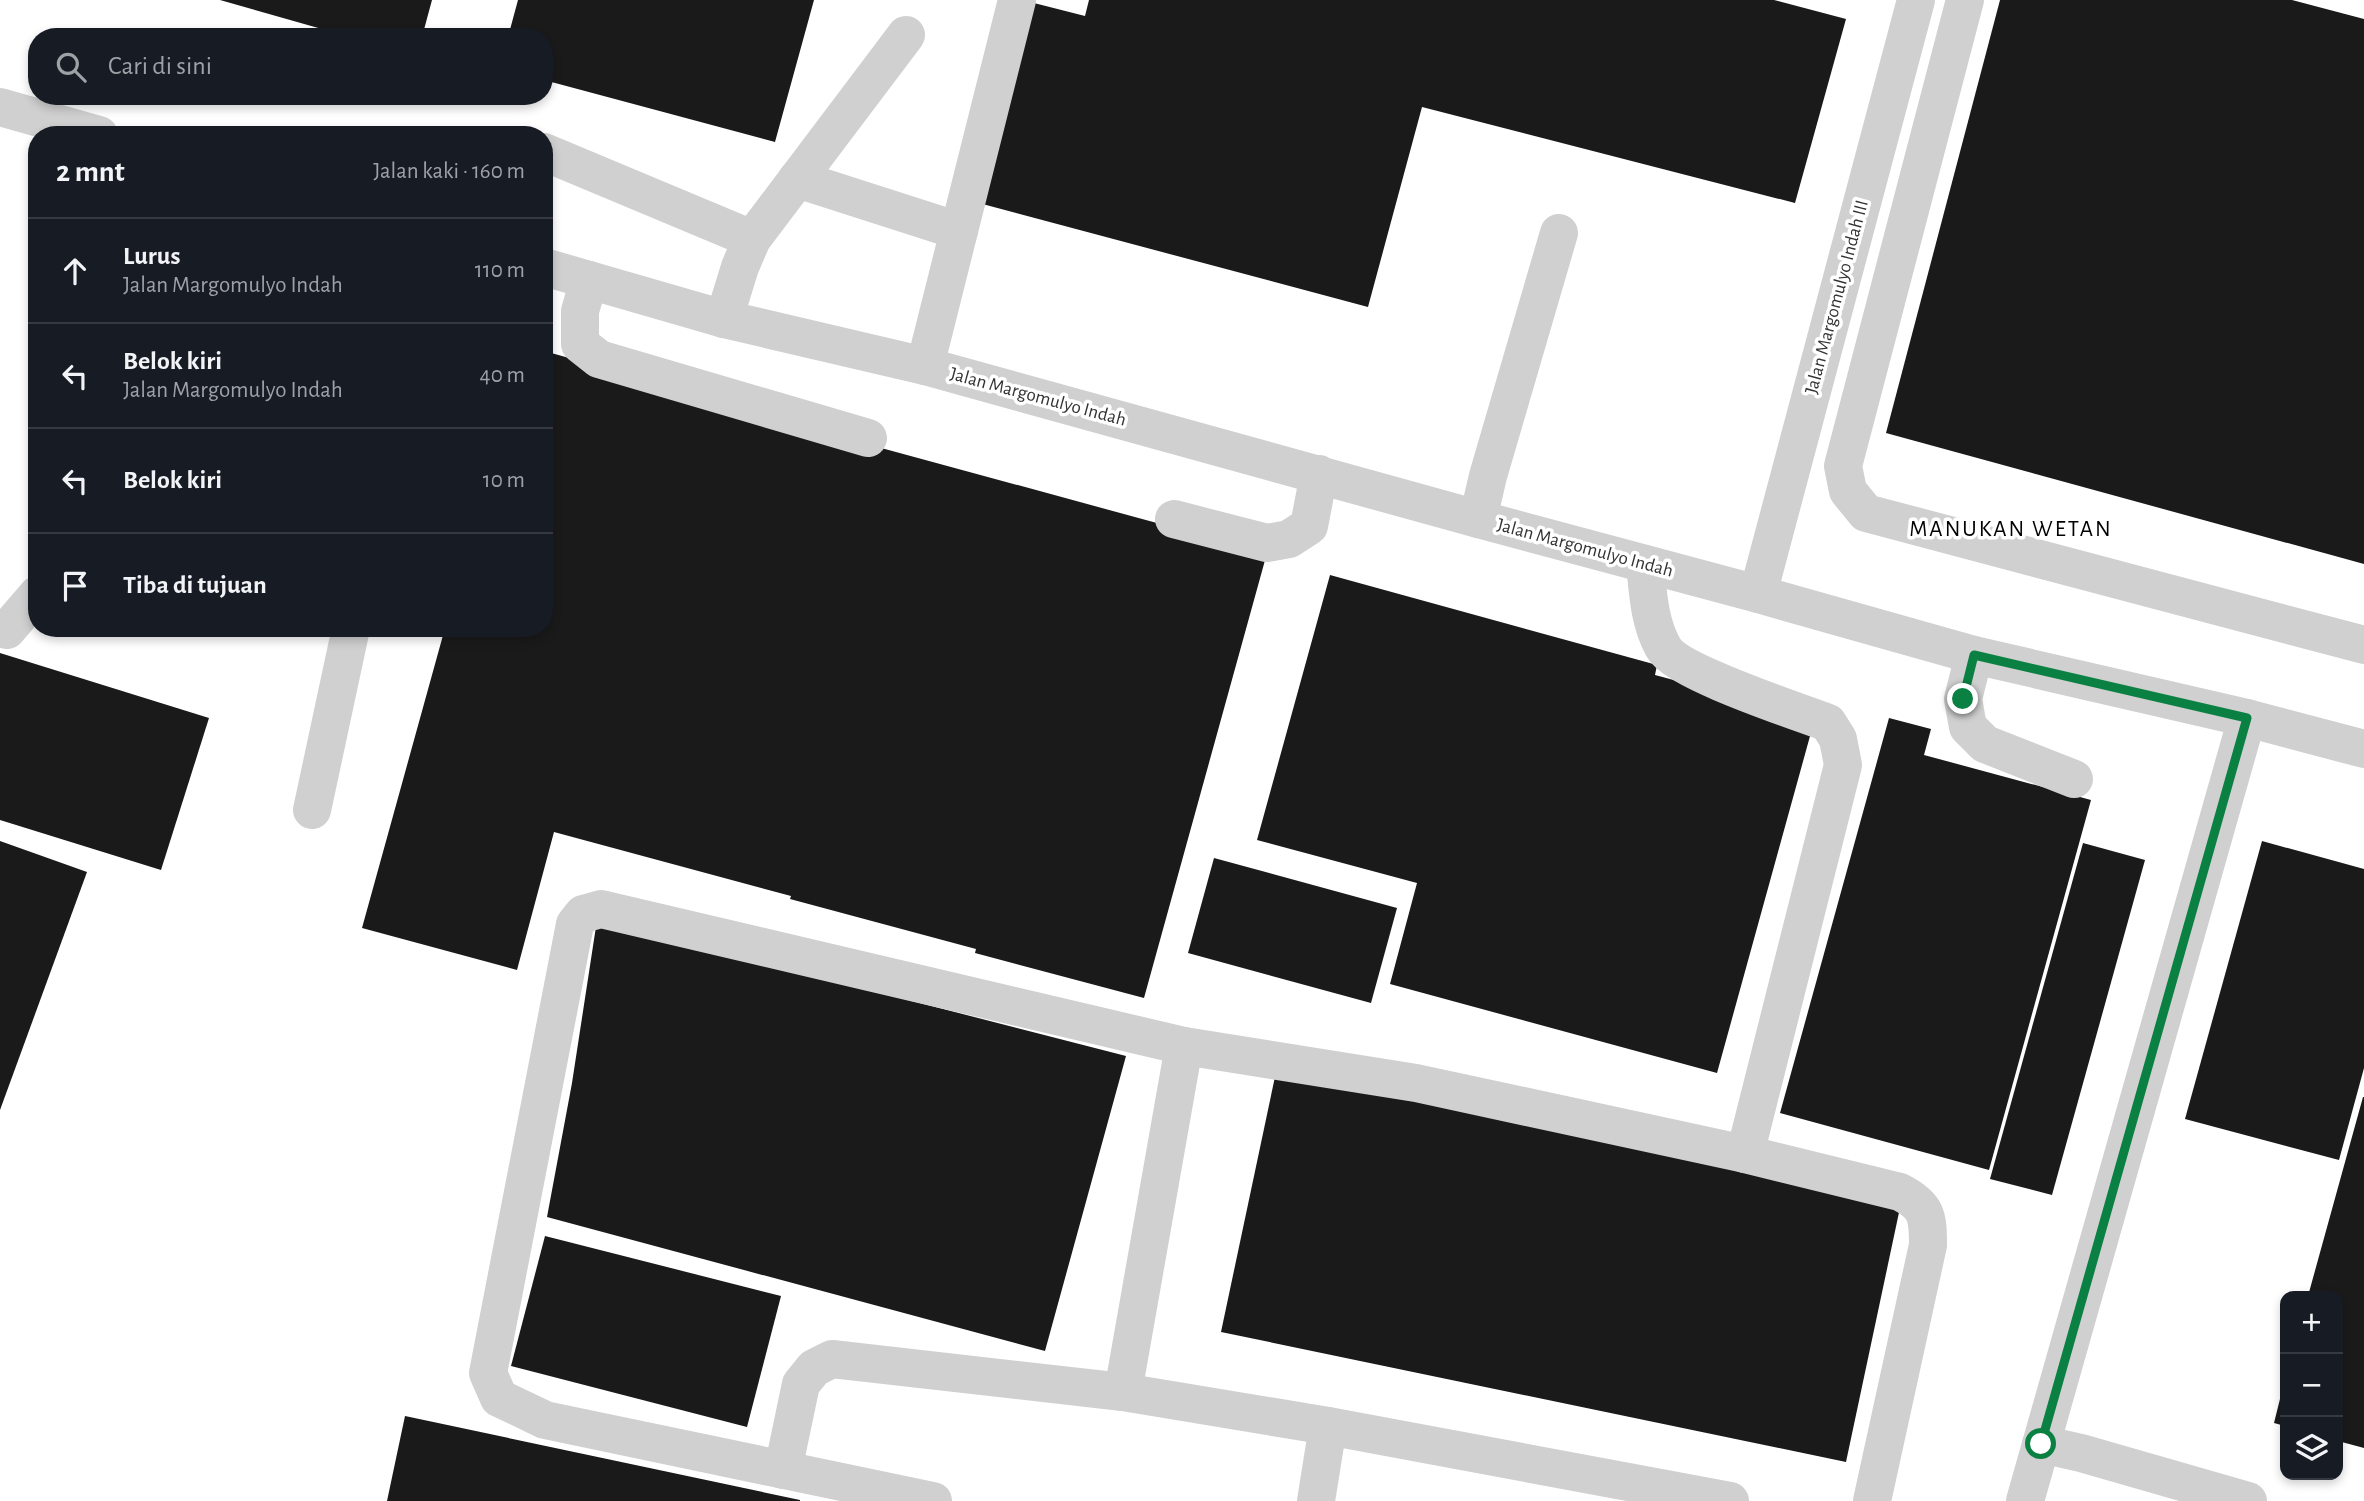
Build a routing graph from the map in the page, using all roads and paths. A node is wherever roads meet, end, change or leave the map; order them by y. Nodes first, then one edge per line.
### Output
1 (1017, 0) edge
2 (1916, 0) edge
3 (1965, 0) edge
4 (906, 36) dead end
5 (0, 107) edge
6 (67, 126) edge
7 (553, 156) edge
8 (797, 179) junction
9 (960, 231) junction
10 (1559, 233) dead end
11 (752, 239) junction
12 (553, 270) edge
13 (589, 280) junction
14 (724, 319) junction
15 (925, 366) junction
16 (868, 438) dead end
17 (1320, 474) junction
18 (1174, 519) dead end
19 (1478, 519) junction
20 (1645, 564) junction
21 (1758, 594) junction
22 (28, 606) edge
23 (7, 630) dead end
24 (349, 637) edge
25 (2364, 645) edge
26 (1974, 655) junction
27 (2247, 718) junction
28 (2364, 749) edge
29 (2074, 779) dead end
30 (312, 810) dead end
31 (1184, 1046) junction
32 (1745, 1154) junction
33 (1123, 1392) junction
34 (1328, 1426) junction
35 (2041, 1444) junction
36 (783, 1470) junction
37 (933, 1501) edge
38 (1316, 1501) edge
39 (1730, 1501) edge
40 (1872, 1501) edge
41 (2025, 1501) edge
42 (2248, 1501) edge

1 - 9 street, Jalan Margomulyo Indah
2 - 21 street, Jalan Margomulyo Indah III
3 - 25 street
4 - 8 street
5 - 6 street
7 - 11 street
8 - 9 street
8 - 11 street
9 - 15 street, Jalan Margomulyo Indah
10 - 19 street
11 - 14 street
12 - 13 street, Jalan Margomulyo Indah
13 - 14 street, Jalan Margomulyo Indah
13 - 16 street
14 - 15 street, Jalan Margomulyo Indah
15 - 17 street, Jalan Margomulyo Indah
17 - 18 street
17 - 19 street, Jalan Margomulyo Indah
19 - 20 street, Jalan Margomulyo Indah
20 - 21 street, Jalan Margomulyo Indah
20 - 32 street
21 - 26 street, Jalan Margomulyo Indah
22 - 23 street
24 - 30 street
26 - 27 street, Jalan Margomulyo Indah
26 - 29 street
27 - 28 street, Jalan Margomulyo Indah
27 - 35 street
31 - 32 street
31 - 33 street
31 - 36 street
32 - 40 street
33 - 34 street
33 - 36 street
34 - 38 street
34 - 39 street
35 - 41 street
35 - 42 street
36 - 37 street

